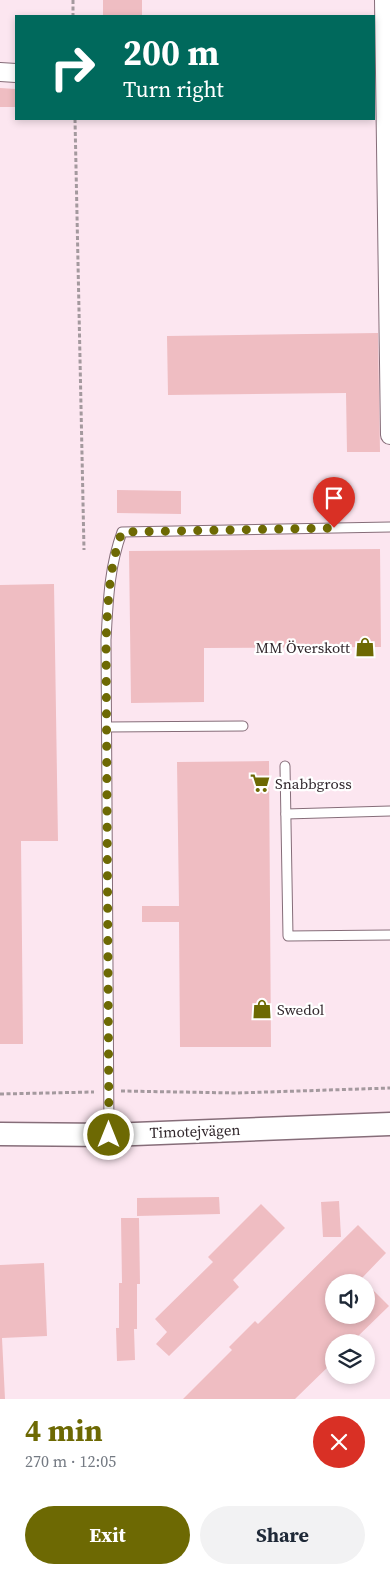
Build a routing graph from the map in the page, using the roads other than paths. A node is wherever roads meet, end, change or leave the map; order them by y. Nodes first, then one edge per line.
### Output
1 (384, 0) edge
2 (0, 72) edge
3 (15, 73) edge
4 (383, 82) edge
5 (390, 435) edge
6 (390, 527) edge
7 (243, 726) dead end
8 (107, 728) junction
9 (285, 766) dead end
10 (390, 811) edge
11 (286, 814) junction
12 (390, 935) edge
13 (390, 1124) edge
14 (0, 1134) edge
15 (109, 1135) junction

1 - 4 street
2 - 3 street
4 - 5 street
6 - 8 lane
7 - 8 lane
8 - 15 lane
9 - 11 lane
10 - 11 lane
11 - 12 lane
13 - 15 street, Timotejvägen
14 - 15 street, Timotejvägen

